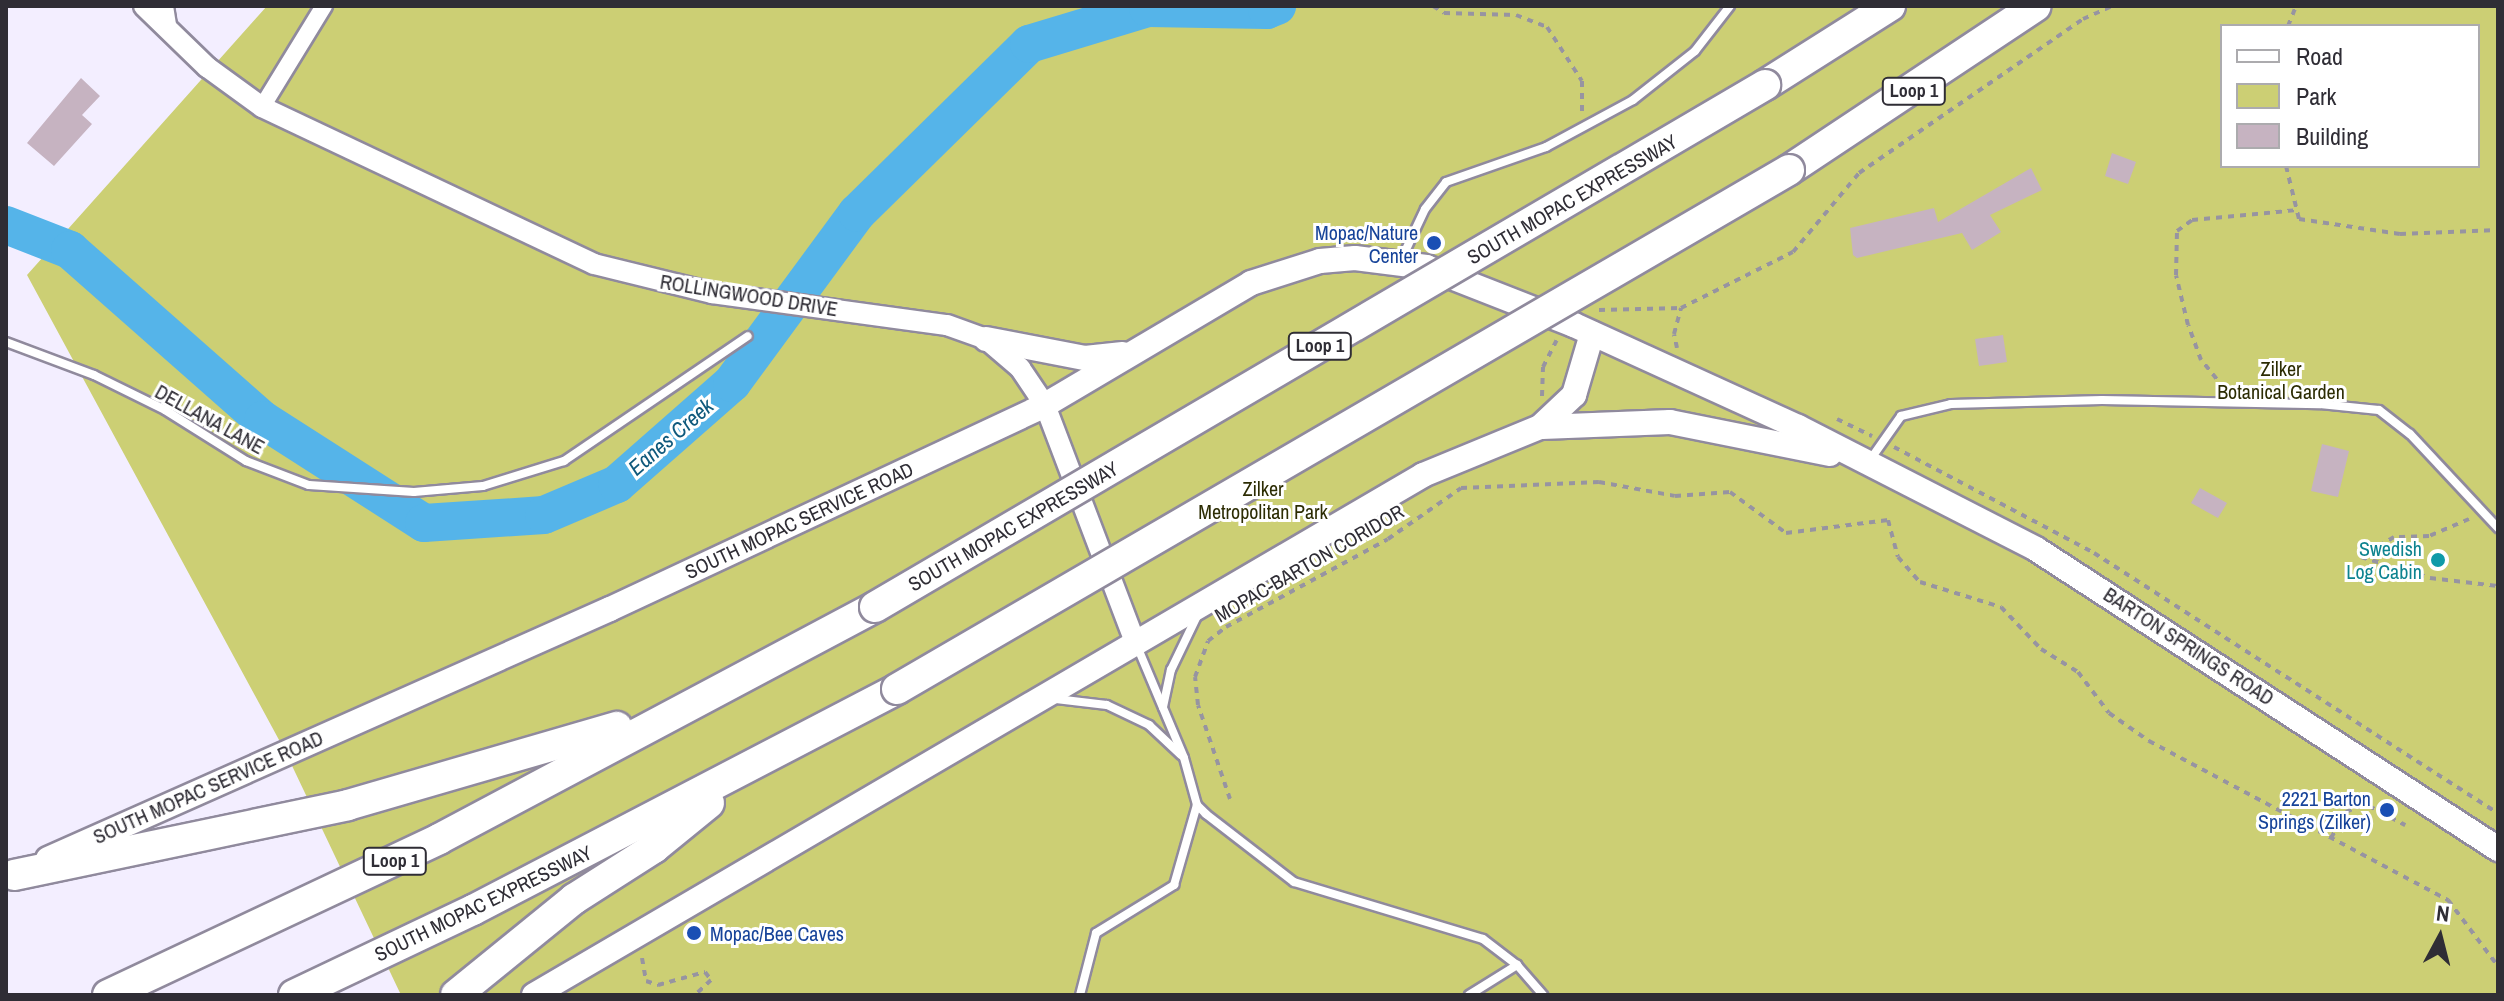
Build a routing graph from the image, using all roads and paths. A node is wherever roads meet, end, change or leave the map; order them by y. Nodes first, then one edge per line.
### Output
1 (144, 6) edge
2 (165, 6) edge
3 (324, 6) edge
4 (1433, 6) edge
5 (1730, 6) edge
6 (1890, 6) edge
7 (2036, 6) edge
8 (2112, 6) edge
9 (169, 31) junction
10 (262, 107) junction
11 (1582, 127) junction
12 (2286, 168) edge
13 (2297, 210) junction
14 (2498, 230) edge
15 (1401, 261) junction
16 (1681, 308) junction
17 (1590, 323) junction
18 (748, 336) dead end
19 (986, 339) junction
20 (1557, 339) dead end
21 (6, 342) edge
22 (1677, 348) dead end
23 (1130, 354) junction
24 (2233, 400) junction
25 (1045, 405) junction
26 (1540, 427) junction
27 (1867, 464) junction
28 (2486, 513) junction
29 (2498, 528) edge
30 (2498, 586) edge
31 (1206, 602) junction
32 (1135, 642) junction
33 (1039, 700) junction
34 (1163, 707) junction
35 (673, 710) junction
36 (1184, 758) junction
37 (764, 759) junction
38 (1230, 799) dead end
39 (1197, 805) junction
40 (2405, 825) dead end
41 (2331, 838) junction
42 (2498, 849) edge
43 (10, 877) edge
44 (641, 954) dead end
45 (1517, 965) junction
46 (2498, 966) edge
47 (108, 995) edge
48 (294, 995) edge
49 (456, 995) edge
50 (534, 995) edge
51 (695, 995) edge
52 (1080, 995) edge
53 (1469, 995) edge
54 (1543, 995) edge

1 - 9 street, ROLLINGWOOD DRIVE
2 - 9 street
3 - 10 street
4 - 11 path
5 - 11 lane
6 - 35 highway, SOUTH MOPAC EXPRESSWAY / Loop 1, bridge
7 - 37 highway, SOUTH MOPAC EXPRESSWAY / Loop 1, bridge
8 - 16 path
9 - 10 street, ROLLINGWOOD DRIVE
10 - 19 street, ROLLINGWOOD DRIVE
11 - 15 lane
12 - 13 path
13 - 14 path
13 - 24 path
15 - 17 main road, SOUTH MOPAC SERVICE ROAD
15 - 23 main road, SOUTH MOPAC SERVICE ROAD
16 - 17 path
16 - 22 path
17 - 26 main road
17 - 27 main road, BARTON SPRINGS ROAD
18 - 21 lane, DELLANA LANE
19 - 23 main road
19 - 25 street, ROLLINGWOOD DRIVE
20 - 26 path
23 - 25 main road, SOUTH MOPAC SERVICE ROAD
24 - 27 lane
24 - 28 lane
25 - 32 street, ROLLINGWOOD DRIVE
25 - 43 main road, SOUTH MOPAC SERVICE ROAD
26 - 27 main road, BARTON SPRINGS ROAD
26 - 31 main road
27 - 42 main road, BARTON SPRINGS ROAD
28 - 29 lane
28 - 30 path
31 - 32 main road
31 - 34 lane
32 - 33 main road
32 - 34 lane
33 - 36 lane
33 - 50 main road
34 - 36 lane
35 - 43 highway
35 - 47 highway, SOUTH MOPAC EXPRESSWAY / Loop 1
36 - 39 lane
37 - 48 highway, SOUTH MOPAC EXPRESSWAY / Loop 1
37 - 49 highway
38 - 41 path, MOPAC-BARTON CORIDOR
39 - 45 lane
39 - 52 lane
40 - 41 path
41 - 46 path, MOPAC-BARTON CORIDOR
44 - 51 path
45 - 53 lane
45 - 54 lane

